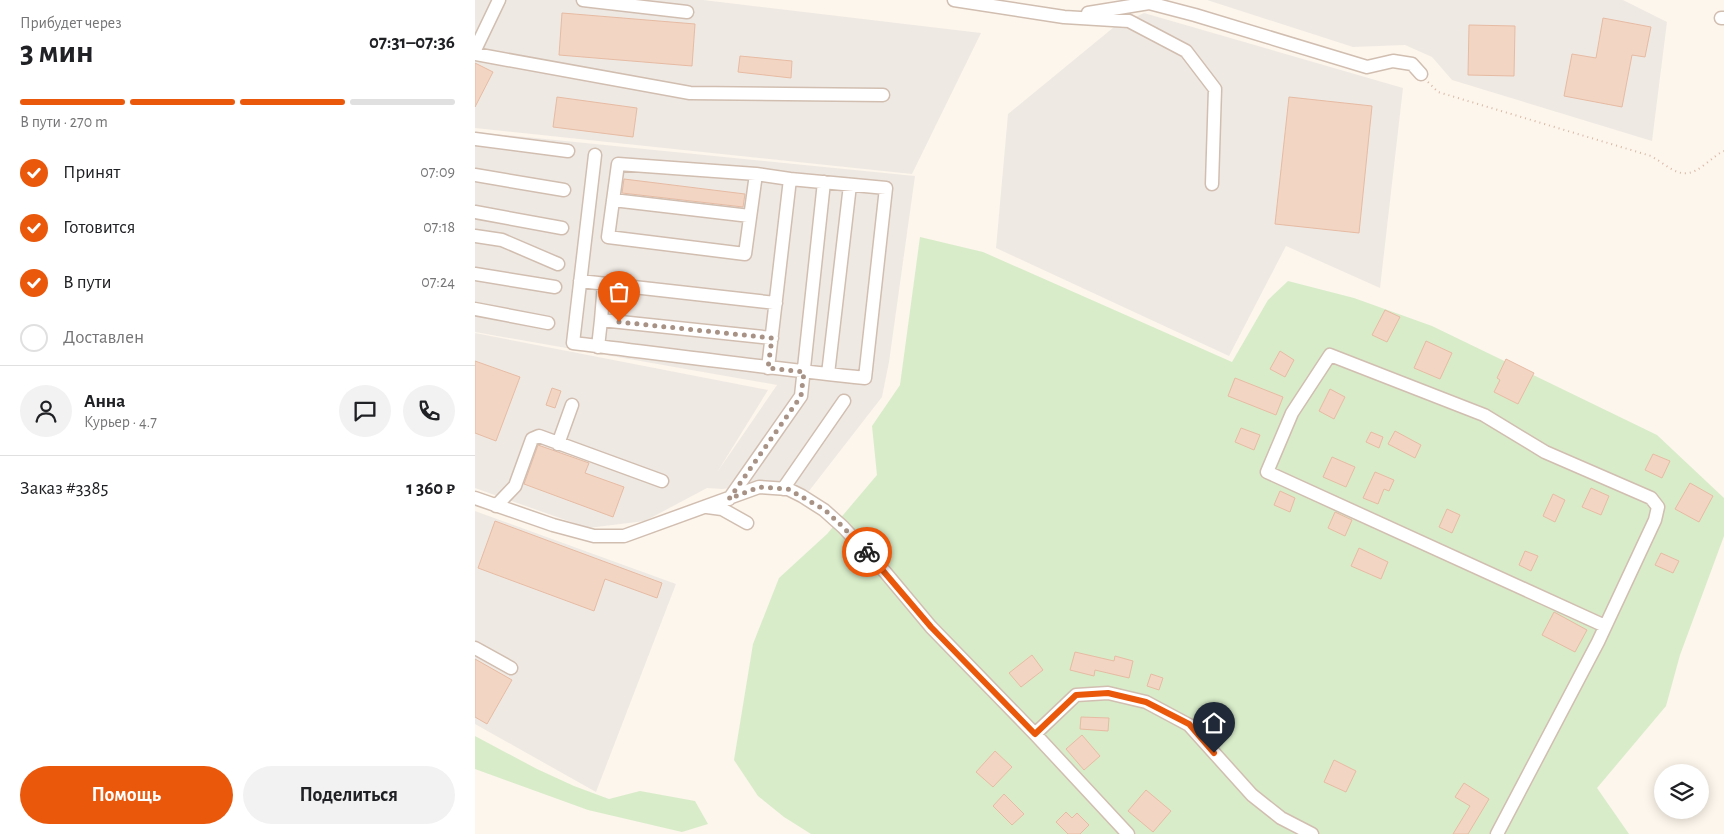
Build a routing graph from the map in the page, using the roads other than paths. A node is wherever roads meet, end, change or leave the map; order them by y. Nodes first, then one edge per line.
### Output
1 (499, 0) edge
2 (583, 0) edge
3 (954, 0) edge
4 (687, 12) dead end
5 (1063, 17) junction
6 (475, 52) edge
7 (1421, 74) road end
8 (883, 95) dead end
9 (475, 139) edge
10 (568, 151) dead end
11 (595, 155) dead end
12 (756, 174) junction
13 (475, 175) edge
14 (790, 179) junction
15 (824, 182) junction
16 (1213, 184) dead end
17 (850, 185) junction
18 (564, 190) dead end
19 (613, 200) junction
20 (475, 212) edge
21 (750, 216) junction
22 (506, 218) junction
23 (562, 228) dead end
24 (586, 234) junction
25 (475, 236) edge
26 (608, 237) junction
27 (501, 240) junction
28 (558, 264) dead end
29 (475, 274) edge
30 (580, 281) junction
31 (605, 284) junction
32 (555, 287) dead end
33 (776, 303) junction
34 (475, 309) edge
35 (601, 320) junction
36 (548, 323) dead end
37 (772, 338) junction
38 (598, 346) junction
39 (768, 368) junction
40 (804, 372) junction
41 (828, 374) junction
42 (844, 401) dead end
43 (572, 405) dead end
44 (558, 444) junction
45 (662, 481) dead end
46 (783, 489) junction
47 (475, 498) edge
48 (729, 499) junction
49 (496, 506) junction
50 (707, 507) junction
51 (747, 523) dead end
52 (1605, 626) junction
53 (475, 648) edge
54 (511, 668) dead end
55 (1035, 734) junction
56 (1128, 834) edge
57 (1312, 834) edge
58 (1497, 834) edge

1 - 6 street
2 - 4 street
3 - 5 street
5 - 7 street
5 - 16 street
6 - 8 street
9 - 10 street
11 - 24 street
12 - 14 street
12 - 19 street
12 - 21 street
13 - 18 street
14 - 15 street
14 - 33 street
15 - 17 street
15 - 40 street
17 - 41 street
17 - 41 street
19 - 21 street
19 - 26 street
20 - 22 street
21 - 26 street
22 - 23 street
22 - 27 street
24 - 26 street
24 - 30 street
25 - 27 street
27 - 28 street
29 - 32 street
30 - 31 street
30 - 38 street
31 - 33 street
31 - 35 street
33 - 37 street
34 - 36 street
35 - 37 street
35 - 38 street
37 - 39 street
38 - 39 street
39 - 40 street
40 - 41 street
40 - 48 street
42 - 46 street
43 - 44 street
44 - 45 street
44 - 49 street
46 - 48 street
46 - 55 street
47 - 49 street
48 - 50 street
49 - 50 street
50 - 51 street
52 - 52 street
52 - 58 street
53 - 54 street
55 - 56 street
55 - 57 street

